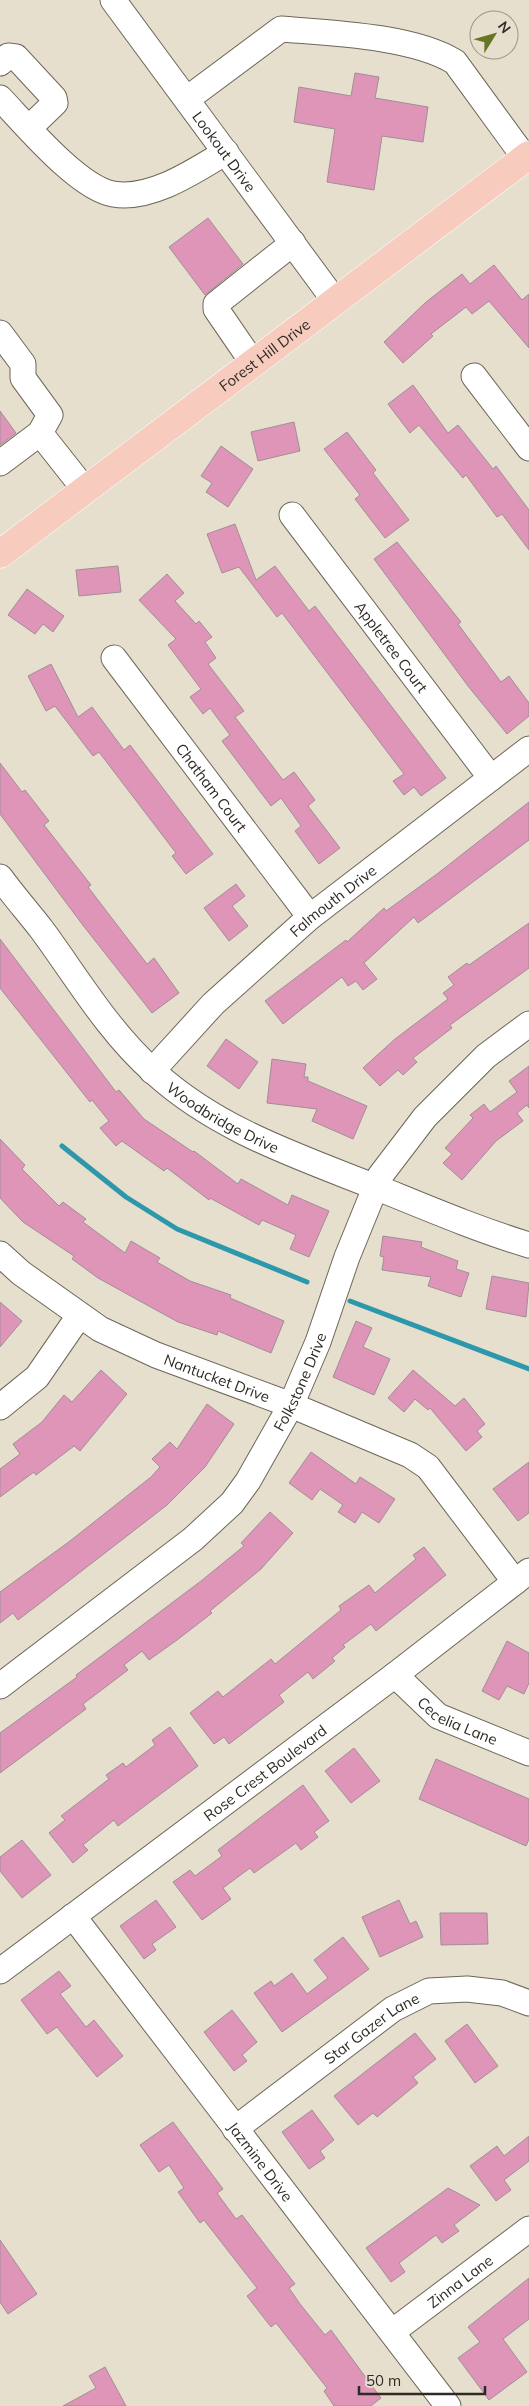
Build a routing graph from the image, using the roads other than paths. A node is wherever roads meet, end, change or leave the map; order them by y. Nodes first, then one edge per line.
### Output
1 (112, 0) edge
2 (0, 63) edge
3 (0, 98) edge
4 (187, 99) junction
5 (29, 128) junction
6 (226, 152) junction
7 (527, 157) edge
8 (293, 243) junction
9 (335, 301) junction
10 (0, 334) edge
11 (253, 363) junction
12 (474, 376) dead end
13 (40, 433) junction
14 (529, 448) edge
15 (0, 463) edge
16 (84, 490) junction
17 (292, 515) dead end
18 (3, 546) edge
19 (114, 658) dead end
20 (529, 749) edge
21 (491, 778) junction
22 (0, 877) edge
23 (310, 918) junction
24 (529, 1024) edge
25 (152, 1071) junction
26 (374, 1187) junction
27 (529, 1244) edge
28 (0, 1254) edge
29 (79, 1316) junction
30 (291, 1405) junction
31 (0, 1407) edge
32 (522, 1576) edge
33 (395, 1675) junction
34 (0, 1686) edge
35 (529, 1753) edge
36 (73, 1916) junction
37 (0, 1971) edge
38 (529, 2004) edge
39 (235, 2129) junction
40 (529, 2228) edge
41 (392, 2332) junction
42 (448, 2406) edge

1 - 4 street, Lookout Drive
2 - 5 street
3 - 5 street
4 - 6 street, Lookout Drive
4 - 7 street
5 - 6 street
6 - 8 street, Lookout Drive
7 - 9 main road, Forest Hill Drive
8 - 9 street, Lookout Drive
8 - 11 street
9 - 11 main road, Forest Hill Drive
10 - 13 street
11 - 16 main road, Forest Hill Drive
12 - 14 street
13 - 15 street
13 - 16 street
16 - 18 main road, Forest Hill Drive
17 - 21 street, Appletree Court
19 - 23 street, Chatham Court
20 - 21 street, Falmouth Drive
21 - 23 street, Falmouth Drive
22 - 25 street, Woodbridge Drive
23 - 25 street, Falmouth Drive
24 - 26 street, Folkstone Drive
25 - 26 street, Woodbridge Drive
26 - 27 street, Woodbridge Drive
26 - 30 street, Folkstone Drive
28 - 29 street, Nantucket Drive
29 - 30 street, Nantucket Drive
29 - 31 street
30 - 32 street, Nantucket Drive
30 - 34 street, Folkstone Drive
32 - 33 street, Rose Crest Boulevard
33 - 35 street, Cecelia Lane
33 - 36 street, Rose Crest Boulevard
36 - 37 street, Rose Crest Boulevard
36 - 39 street, Jazmine Drive
38 - 39 street, Star Gazer Lane
39 - 41 street, Jazmine Drive
40 - 41 street, Zinna Lane
41 - 42 street, Jazmine Drive

